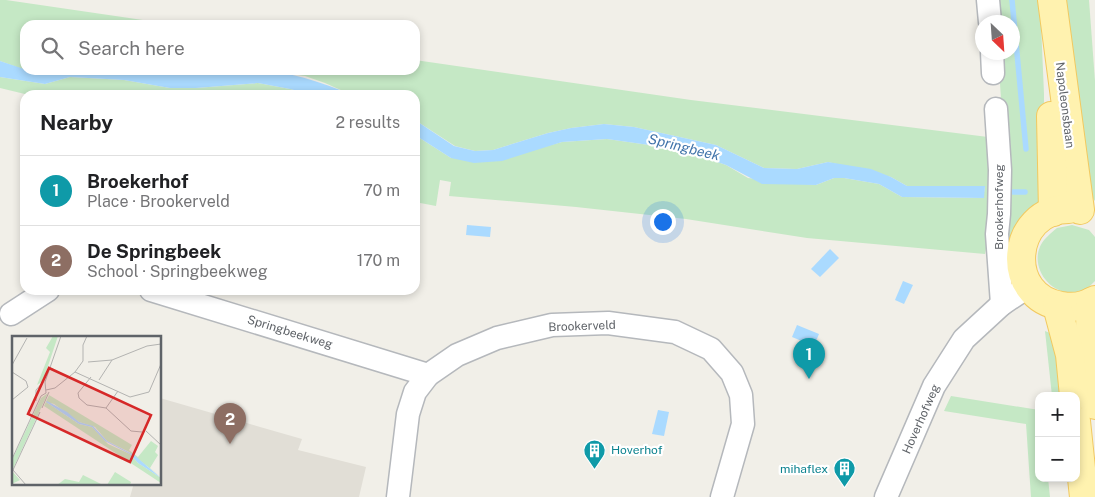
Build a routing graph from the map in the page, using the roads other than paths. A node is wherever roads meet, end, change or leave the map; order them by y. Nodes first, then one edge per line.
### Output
1 (988, 0) edge
2 (1051, 0) edge
3 (989, 15) edge
4 (996, 109) dead end
5 (1053, 212) junction
6 (1088, 213) edge
7 (1029, 286) junction
8 (40, 295) edge
9 (167, 295) edge
10 (1093, 301) edge
11 (1002, 304) junction
12 (1057, 306) junction
13 (11, 314) dead end
14 (428, 375) junction
15 (1074, 392) edge
16 (1095, 405) edge
17 (1078, 437) edge
18 (398, 497) edge
19 (722, 497) edge
20 (886, 497) edge
21 (1084, 497) edge

1 - 3 street
2 - 5 main road, Napoleonsbaan
2 - 6 main road, Napoleonsbaan
4 - 11 street, Brookerhofweg
5 - 6 main road
5 - 7 main road
7 - 11 street, Hoverhofweg
7 - 12 main road
8 - 13 street
9 - 14 street, Springbeekweg
10 - 12 main road
10 - 16 main road
11 - 20 street, Hoverhofweg
12 - 15 main road
14 - 18 street, Brookerveld
14 - 19 street, Brookerveld
17 - 21 main road

